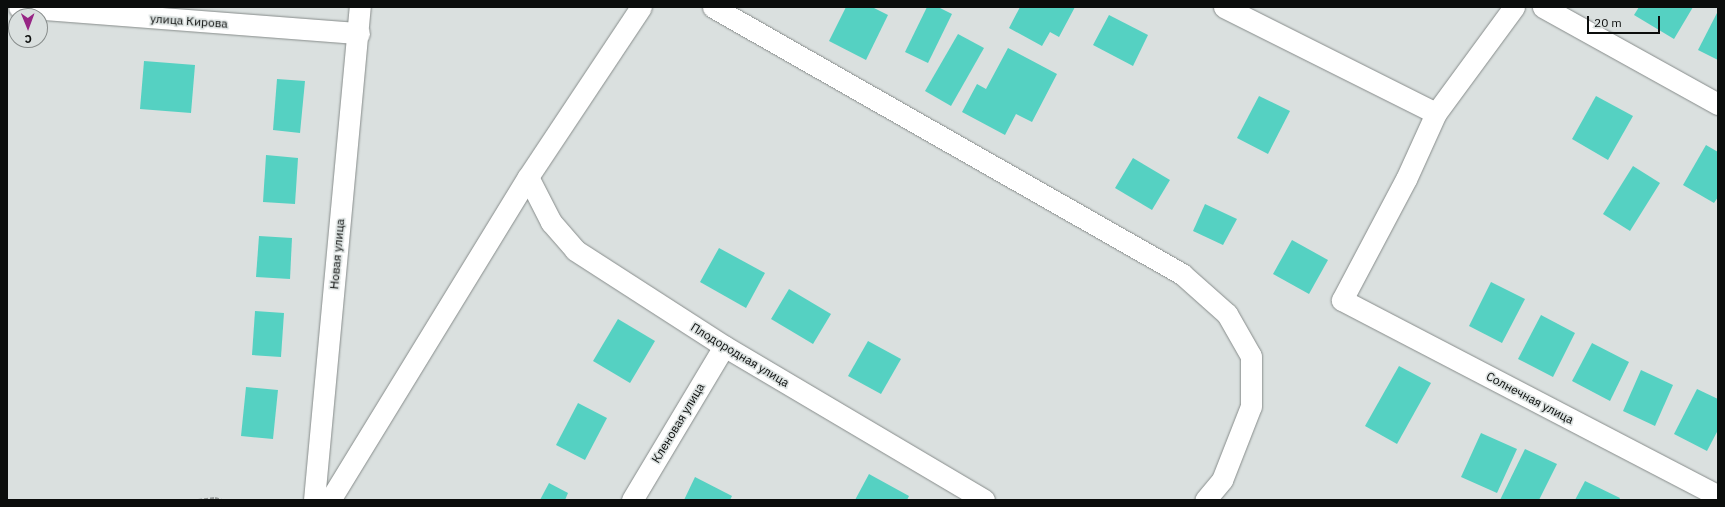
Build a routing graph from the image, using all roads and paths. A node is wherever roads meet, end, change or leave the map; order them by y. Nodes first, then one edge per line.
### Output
1 (19, 7) edge
2 (360, 7) edge
3 (641, 7) edge
4 (714, 7) edge
5 (1224, 7) edge
6 (1514, 7) edge
7 (1543, 7) edge
8 (359, 33) junction
9 (1718, 104) edge
10 (1436, 113) junction
11 (528, 177) junction
12 (724, 346) junction
13 (1718, 496) edge
14 (973, 497) edge
15 (198, 500) edge
16 (222, 500) edge
17 (314, 500) edge
18 (330, 500) edge
19 (632, 500) edge
20 (1205, 500) edge

1 - 8 street, улица Кирова
2 - 8 street, Новая улица
3 - 11 street
4 - 20 street
5 - 10 street
6 - 10 street
7 - 9 street
8 - 17 street, Новая улица
10 - 13 street, Солнечная улица
11 - 12 street, Плодородная улица
11 - 18 street
12 - 14 street, Плодородная улица
12 - 19 street, Кленовая улица
15 - 16 path

